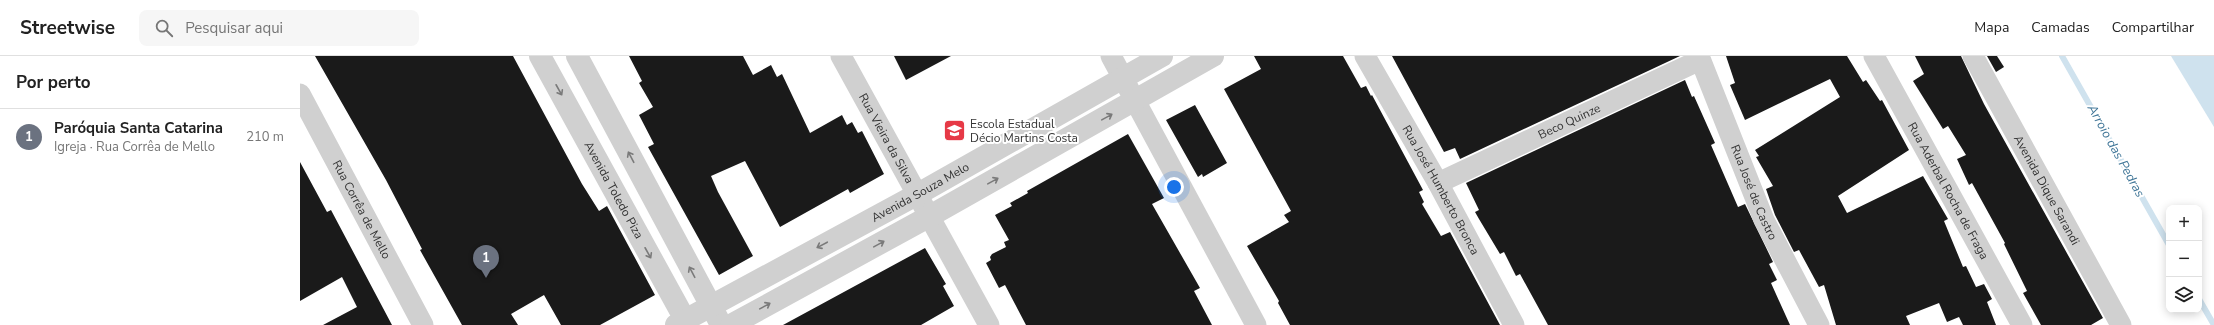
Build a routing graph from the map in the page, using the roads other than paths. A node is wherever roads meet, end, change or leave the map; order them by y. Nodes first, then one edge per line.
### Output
1 (540, 56) edge
2 (577, 56) edge
3 (841, 56) edge
4 (1111, 56) edge
5 (1162, 56) edge
6 (1213, 56) edge
7 (1365, 56) edge
8 (1874, 56) edge
9 (1973, 56) edge
10 (1700, 58) edge
11 (1124, 78) junction
12 (300, 94) edge
13 (1136, 101) junction
14 (1438, 183) junction
15 (918, 194) junction
16 (930, 216) junction
17 (710, 306) junction
18 (683, 323) edge
19 (423, 325) edge
20 (721, 325) edge
21 (731, 325) edge
22 (989, 325) edge
23 (1256, 325) edge
24 (1514, 325) edge
25 (1819, 325) edge
26 (2022, 325) edge
27 (2121, 325) edge

1 -> 18 street, Avenida Toledo Piza
17 -> 2 street
3 - 15 street, Rua Vieira da Silva
4 - 11 street
5 - 11 street, Avenida Souza Melo
6 - 13 street
7 - 14 street, Rua José Humberto Bronca
8 - 26 street, Rua Aderbal Rocha de Fraga
9 - 27 street, Avenida Dique Sarandi
10 - 14 street, Beco Quinze
10 - 25 street, Rua José de Castro
11 - 13 street
11 - 15 street, Avenida Souza Melo
12 - 19 street, Rua Corrêa de Mello
16 -> 13 street
13 - 23 street
14 - 24 street, Rua José Humberto Bronca
15 - 16 street, Rua Vieira da Silva
15 -> 17 street, Avenida Souza Melo
21 -> 16 street
16 - 22 street, Rua Vieira da Silva
17 - 18 street, Avenida Souza Melo
17 - 20 street

